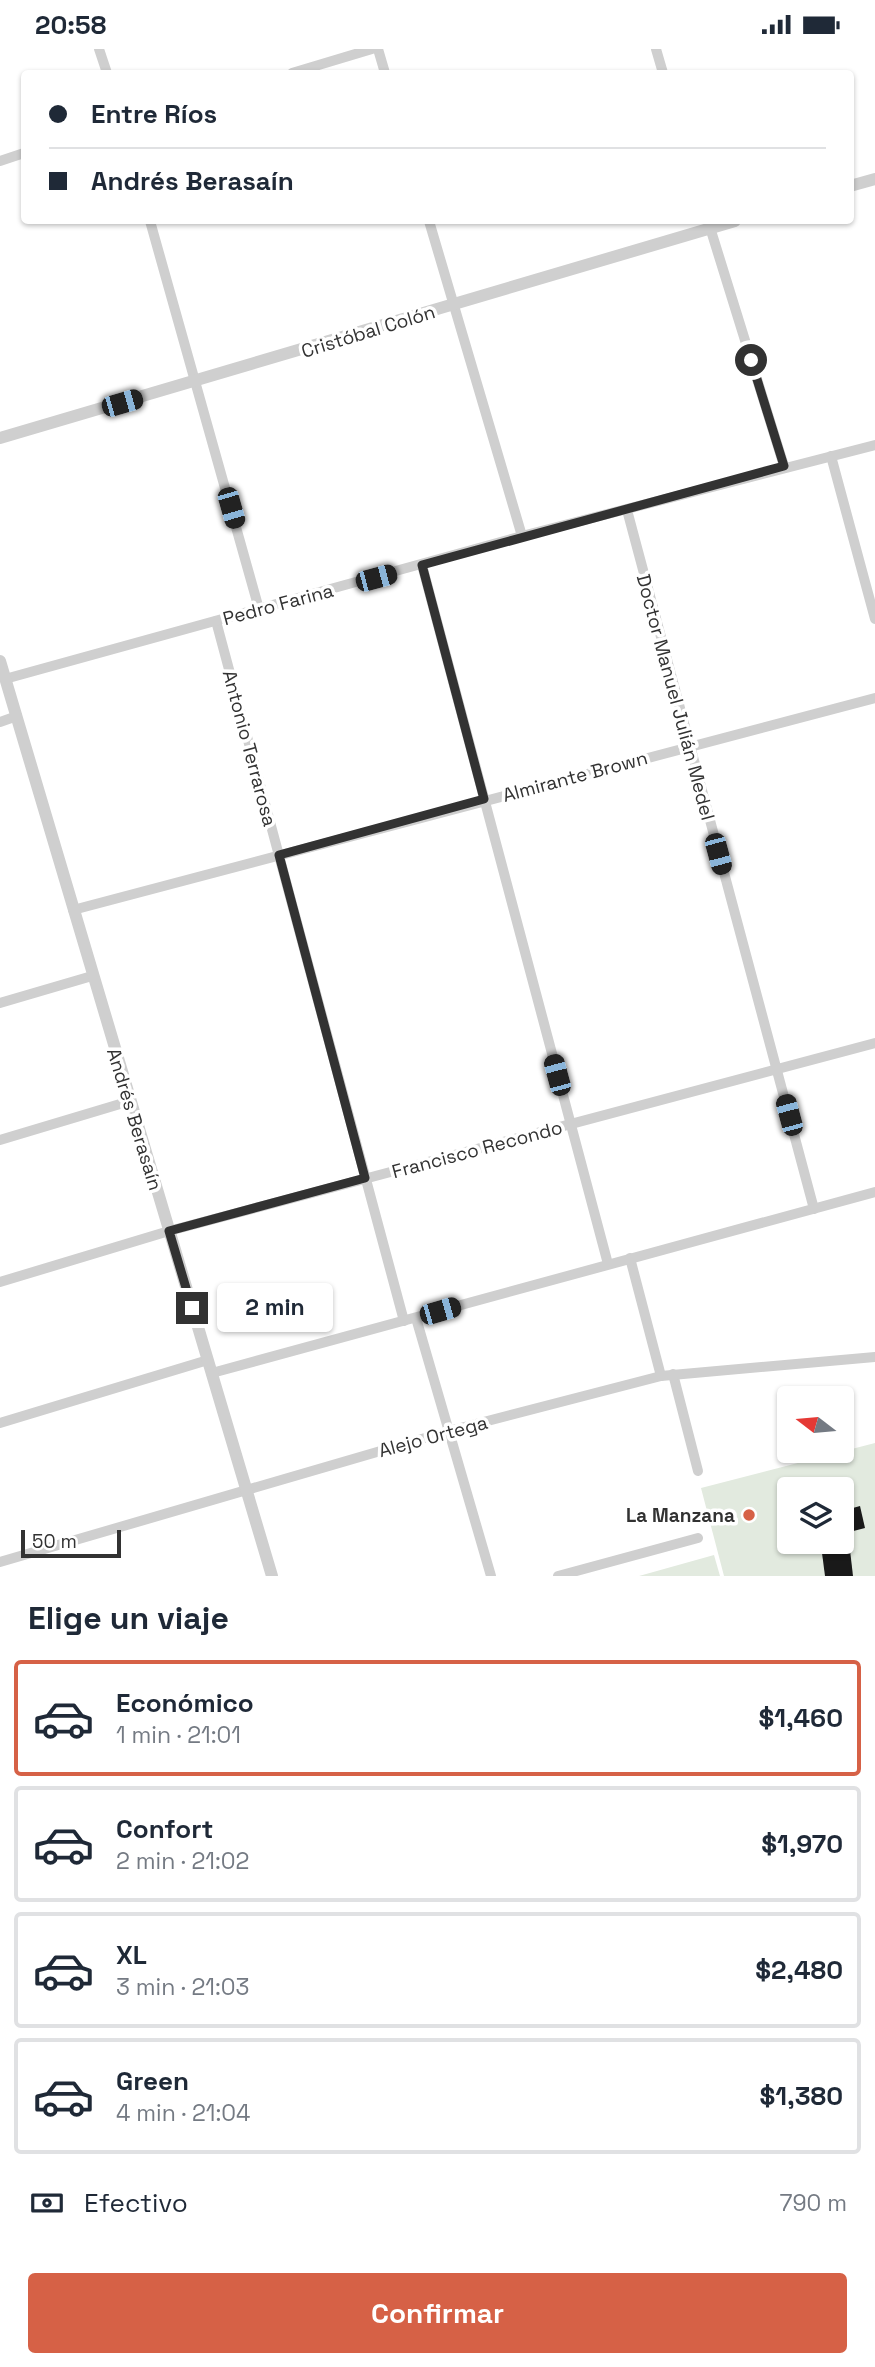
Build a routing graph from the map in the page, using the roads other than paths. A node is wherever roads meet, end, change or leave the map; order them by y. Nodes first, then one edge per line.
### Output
1 (99, 49) edge
2 (372, 49) edge
3 (378, 49) edge
4 (656, 49) edge
5 (106, 70) edge
6 (302, 70) edge
7 (385, 70) edge
8 (662, 70) edge
9 (21, 154) edge
10 (0, 161) edge
11 (875, 179) edge
12 (854, 185) edge
13 (151, 224) edge
14 (430, 224) edge
15 (709, 224) edge
16 (455, 305) junction
17 (196, 382) junction
18 (0, 438) edge
19 (875, 445) edge
20 (831, 456) junction
21 (784, 466) junction
22 (627, 510) junction
23 (522, 536) junction
24 (422, 565) junction
25 (259, 609) junction
26 (875, 619) edge
27 (216, 621) junction
28 (0, 661) edge
29 (5, 679) junction
30 (875, 698) edge
31 (17, 716) junction
32 (0, 722) edge
33 (688, 746) junction
34 (484, 799) junction
35 (279, 855) junction
36 (73, 910) junction
37 (92, 976) junction
38 (0, 1003) edge
39 (875, 1043) edge
40 (776, 1069) junction
41 (130, 1101) junction
42 (571, 1125) junction
43 (0, 1140) edge
44 (365, 1178) junction
45 (875, 1192) edge
46 (814, 1209) junction
47 (169, 1231) junction
48 (630, 1258) junction
49 (608, 1264) junction
50 (0, 1282) edge
51 (416, 1318) junction
52 (404, 1321) junction
53 (875, 1357) edge
54 (210, 1367) junction
55 (673, 1374) junction
56 (661, 1376) junction
57 (0, 1423) edge
58 (449, 1431) junction
59 (698, 1471) dead end
60 (247, 1489) junction
61 (698, 1538) dead end
62 (0, 1562) edge
63 (272, 1576) edge
64 (491, 1576) edge
65 (558, 1576) edge

1 - 5 street
2 - 6 street
3 - 7 street
4 - 8 street
9 - 10 street
11 - 12 street
13 - 17 street
14 - 16 street
15 - 16 street, Cristóbal Colón
15 - 21 street
16 - 17 street, Cristóbal Colón
16 - 23 street
17 - 18 street, Cristóbal Colón
17 - 25 street
19 - 20 street, Pedro Farina
20 - 21 street, Pedro Farina
20 - 26 street
21 - 22 street, Pedro Farina
22 - 23 street, Pedro Farina
22 - 33 street, Doctor Manuel Julián Medel
23 - 24 street, Pedro Farina
24 - 25 street, Pedro Farina
24 - 34 street
25 - 27 street, Pedro Farina
27 - 29 street, Pedro Farina
27 - 35 street, Antonio Terrarosa
28 - 29 street, Andrés Berasaín
29 - 31 street, Andrés Berasaín
30 - 33 street, Almirante Brown
31 - 32 street
31 - 36 street, Andrés Berasaín
33 - 34 street, Almirante Brown
33 - 40 street, Doctor Manuel Julián Medel
34 - 35 street, Almirante Brown
34 - 42 street
35 - 36 street, Almirante Brown
35 - 44 street, Antonio Terrarosa
36 - 37 street, Andrés Berasaín
37 - 38 street
37 - 41 street, Andrés Berasaín
39 - 40 street, Francisco Recondo
40 - 42 street, Francisco Recondo
40 - 46 street, Doctor Manuel Julián Medel
41 - 43 street
41 - 47 street, Andrés Berasaín
42 - 44 street, Francisco Recondo
42 - 49 street
44 - 47 street, Francisco Recondo
44 - 52 street, Antonio Terrarosa
45 - 46 street
46 - 48 street
47 - 50 street, Francisco Recondo
47 - 54 street, Andrés Berasaín
48 - 49 street
48 - 56 street
49 - 51 street
51 - 52 street
51 - 58 street
52 - 54 street
53 - 55 street, Alejo Ortega
54 - 57 street
54 - 60 street, Andrés Berasaín
55 - 56 street, Alejo Ortega
55 - 59 street
56 - 58 street, Alejo Ortega
58 - 60 street, Alejo Ortega
58 - 64 street
60 - 62 street, Alejo Ortega
60 - 63 street, Andrés Berasaín
61 - 65 street

